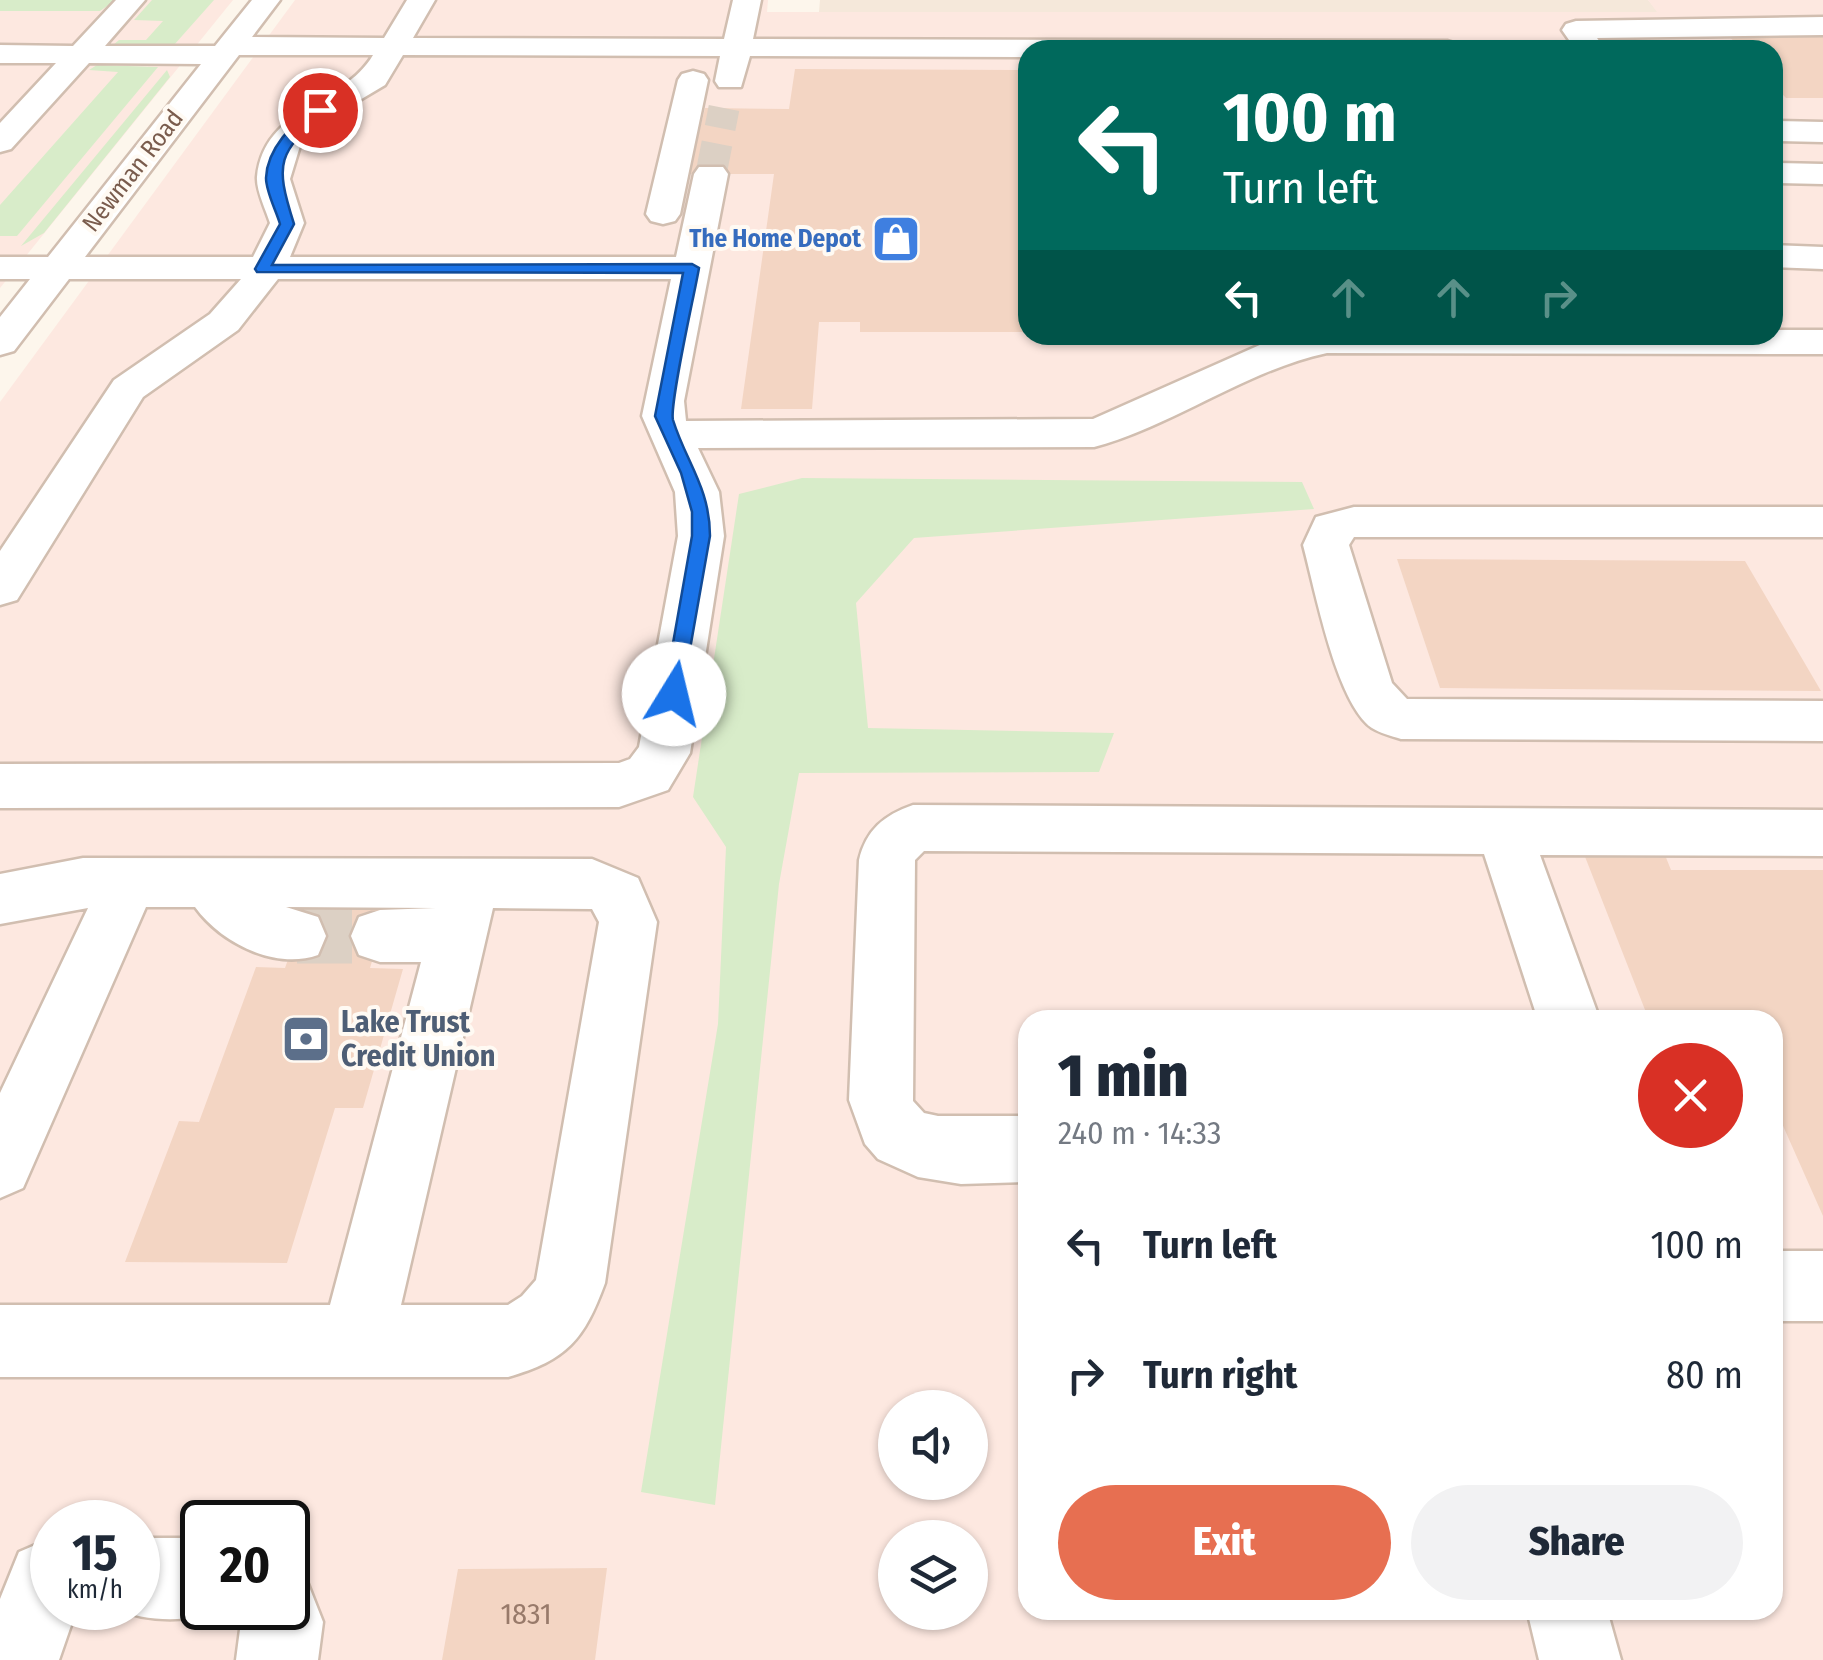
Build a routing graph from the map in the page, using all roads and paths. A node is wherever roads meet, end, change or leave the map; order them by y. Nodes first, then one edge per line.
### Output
1 (131, 0) edge
2 (266, 0) edge
3 (745, 7) edge
4 (706, 15) dead end
5 (418, 19) edge
6 (1823, 26) edge
7 (1584, 40) edge
8 (738, 46) junction
9 (227, 50) junction
10 (1018, 50) edge
11 (0, 54) edge
12 (77, 54) junction
13 (693, 80) dead end
14 (724, 108) tunnel mouth
15 (1783, 131) edge
16 (1823, 132) edge
17 (0, 142) edge
18 (1783, 172) edge
19 (711, 174) tunnel mouth
20 (1823, 174) edge
21 (663, 214) dead end
22 (1783, 256) edge
23 (1823, 258) edge
24 (0, 268) edge
25 (58, 268) junction
26 (692, 268) junction
27 (262, 269) junction
28 (1783, 341) edge
29 (1823, 342) edge
30 (0, 343) edge
31 (1300, 345) edge
32 (671, 434) junction
33 (1821, 526) edge
34 (0, 588) edge
35 (1823, 721) edge
36 (0, 786) edge
37 (1504, 830) junction
38 (1823, 832) edge
39 (129, 882) junction
40 (210, 882) junction
41 (0, 899) edge
42 (464, 909) junction
43 (297, 936) tunnel mouth
44 (380, 936) tunnel mouth
45 (1566, 1010) edge
46 (1018, 1149) edge
47 (0, 1164) edge
48 (1783, 1286) edge
49 (1823, 1286) edge
50 (0, 1341) edge
51 (356, 1342) junction
52 (30, 1596) edge
53 (1570, 1620) edge
54 (281, 1630) edge
55 (18, 1660) edge
56 (277, 1660) edge
57 (1580, 1660) edge

1 - 12 street
2 - 9 street, Newman Road
3 - 4 street
3 - 8 street
5 - 8 street
5 - 9 street
5 - 27 street
6 - 7 street
8 - 10 street
8 - 14 street
9 - 12 street
9 - 25 street, Newman Road
11 - 12 street
12 - 17 street
13 - 21 street
15 - 16 street
18 - 20 street
19 - 26 street
22 - 23 street
24 - 25 street
25 - 27 street
25 - 30 street, Newman Road
26 - 27 street
26 - 32 street
27 - 34 street
28 - 29 street
31 - 32 street
32 - 36 street
33 - 35 street
37 - 38 street
37 - 45 street
37 - 46 street
39 - 40 street
39 - 41 street
39 - 47 street
40 - 42 street
40 - 43 street
42 - 44 street
42 - 51 street
42 - 51 street
48 - 49 street
50 - 51 street
52 - 55 street
53 - 57 street
54 - 56 street

